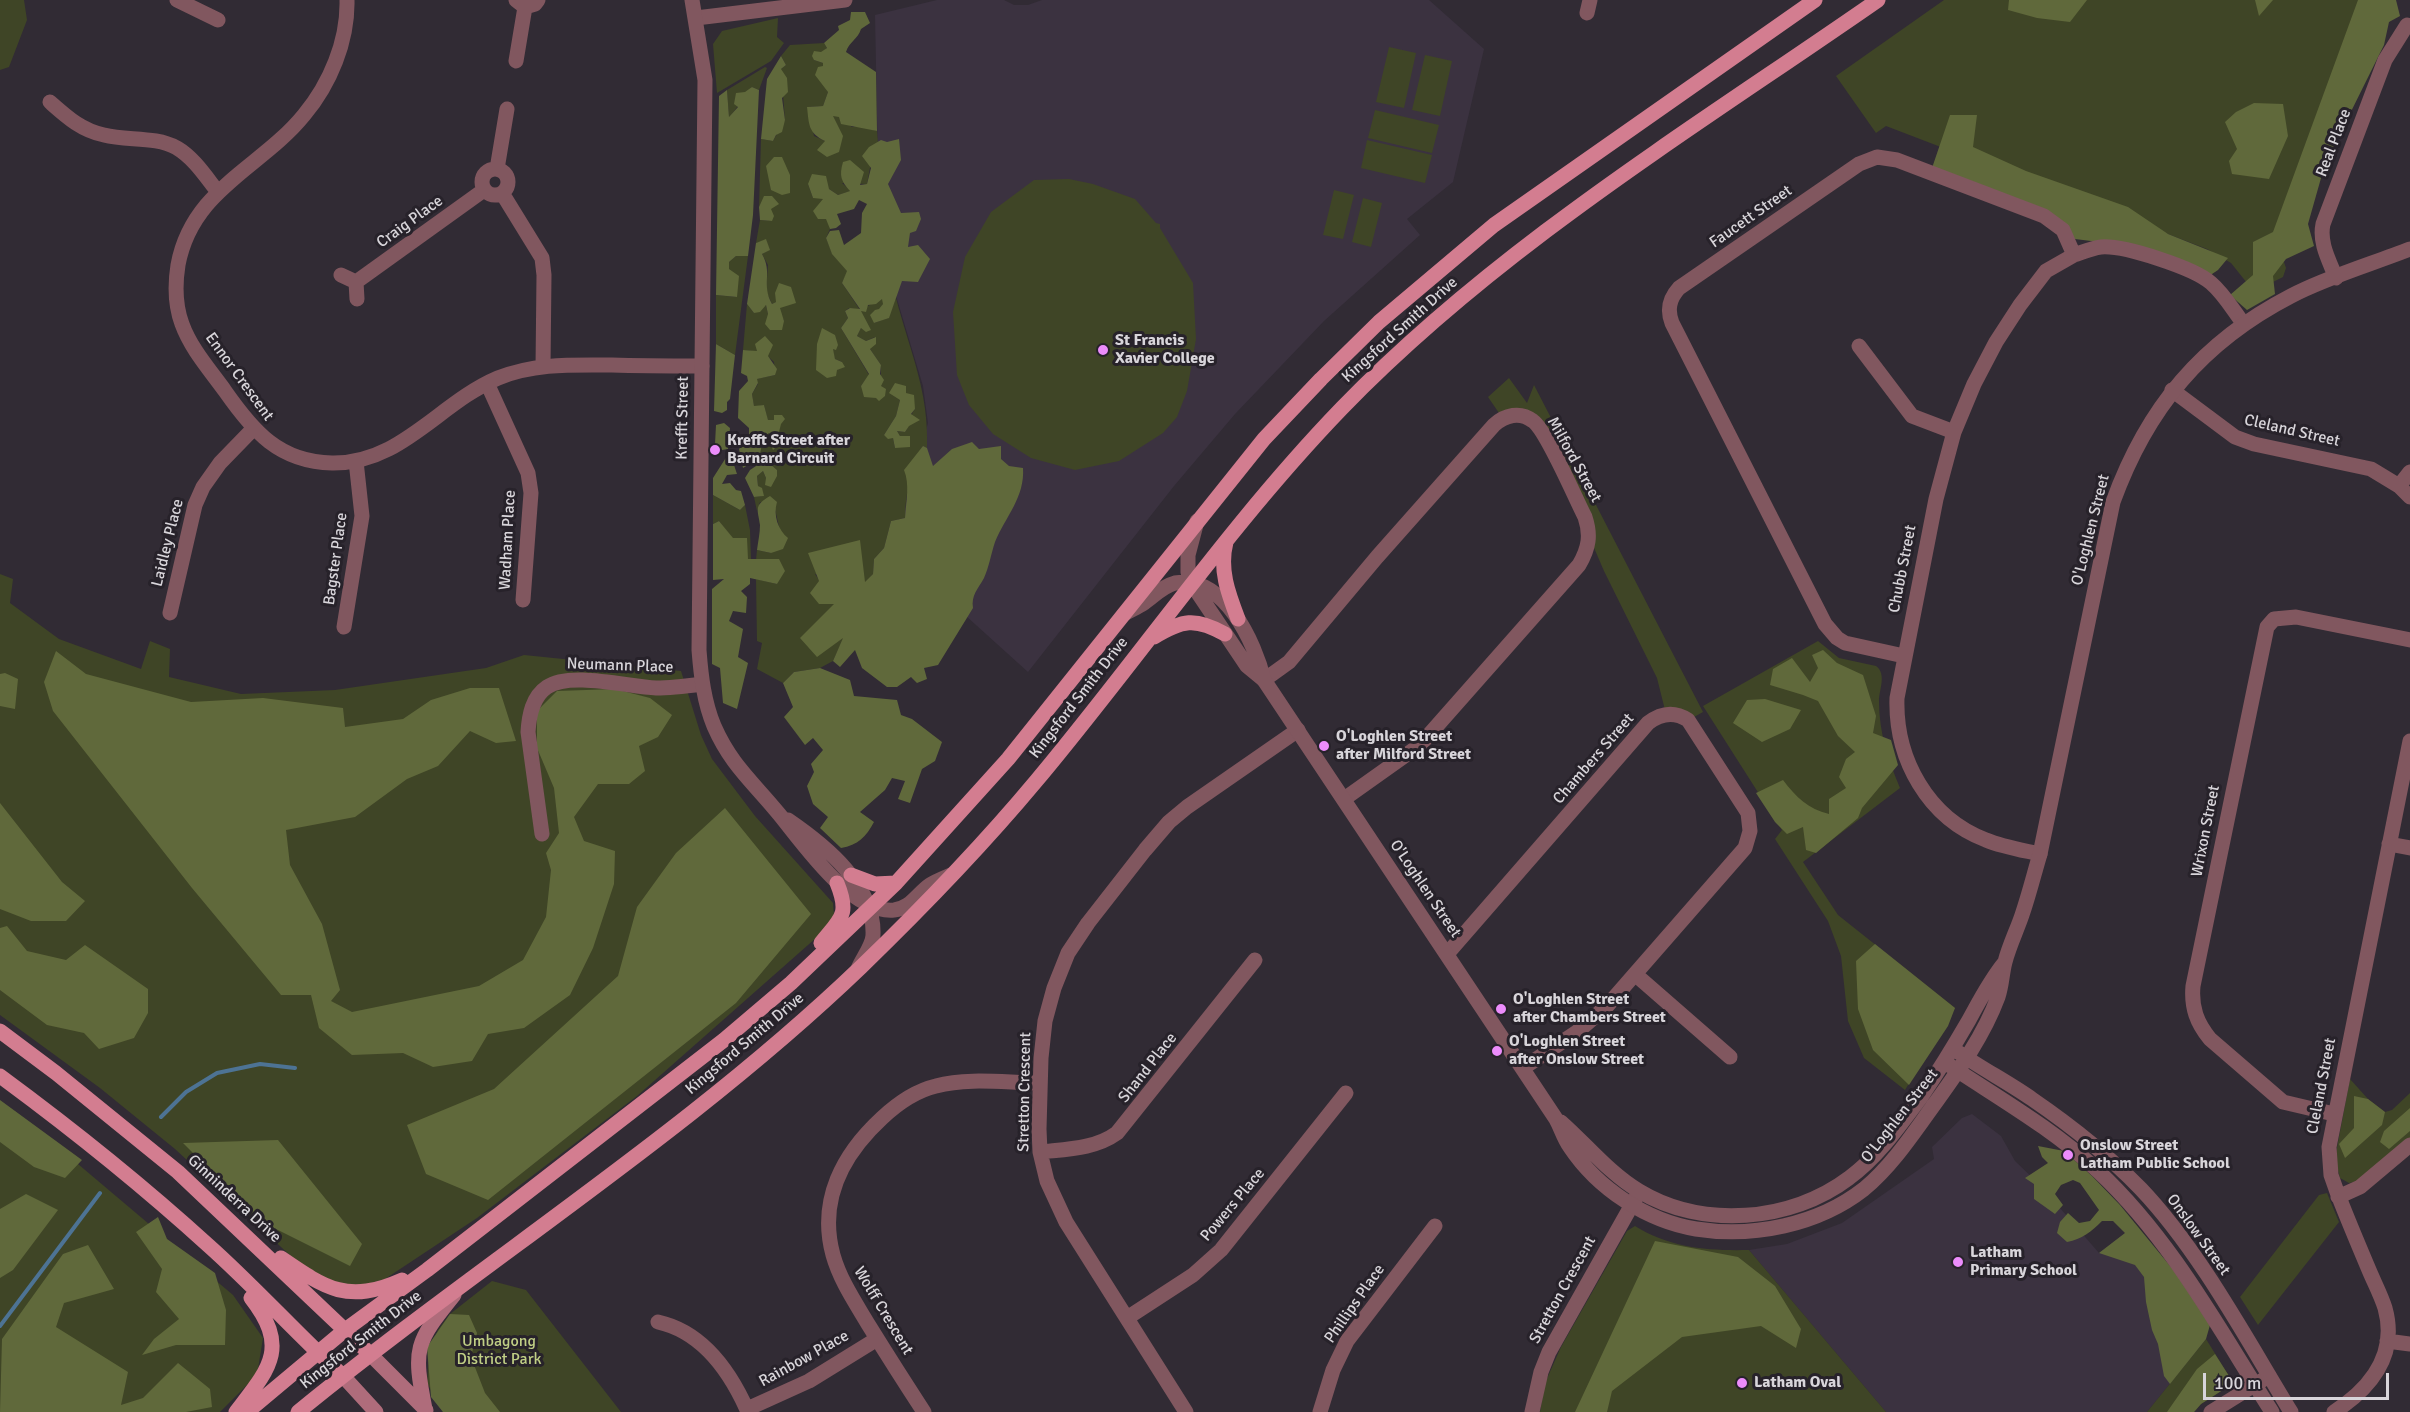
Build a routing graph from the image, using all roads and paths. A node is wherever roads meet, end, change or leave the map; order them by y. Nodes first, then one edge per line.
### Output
1 (177, 0) edge
2 (347, 0) edge
3 (692, 0) edge
4 (1815, 0) edge
5 (1878, 0) edge
6 (842, 1) edge
7 (526, 2) edge
8 (696, 18) junction
9 (218, 20) dead end
10 (2407, 25) dead end
11 (516, 61) dead end
12 (50, 102) dead end
13 (507, 109) dead end
14 (497, 169) junction
15 (484, 190) junction
16 (218, 192) junction
17 (502, 193) junction
18 (2410, 249) edge
19 (2074, 255) junction
20 (341, 276) dead end
21 (2336, 278) junction
22 (356, 282) junction
23 (357, 298) dead end
24 (2243, 323) junction
25 (1859, 345) dead end
26 (702, 366) junction
27 (543, 367) junction
28 (487, 383) junction
29 (2172, 390) junction
30 (253, 429) junction
31 (1954, 432) junction
32 (356, 461) junction
33 (2410, 472) edge
34 (2404, 491) edge
35 (1197, 521) junction
36 (1226, 539) junction
37 (1192, 584) junction
38 (523, 600) dead end
39 (170, 613) dead end
40 (1124, 614) junction
41 (1238, 619) junction
42 (344, 627) dead end
43 (1225, 634) junction
44 (1148, 640) junction
45 (2410, 640) edge
46 (1904, 656) junction
47 (1264, 680) junction
48 (702, 684) junction
49 (1298, 730) junction
50 (2410, 741) edge
51 (1344, 799) junction
52 (542, 834) dead end
53 (2389, 844) junction
54 (2410, 849) edge
55 (2040, 854) junction
56 (954, 874) junction
57 (844, 879) junction
58 (896, 883) junction
59 (870, 907) junction
60 (1447, 954) junction
61 (1255, 960) dead end
62 (2005, 962) junction
63 (856, 972) junction
64 (1636, 975) junction
65 (791, 983) junction
66 (0, 1031) edge
67 (1952, 1048) junction
68 (1730, 1057) dead end
69 (1966, 1058) junction
70 (1944, 1062) junction
71 (1523, 1068) junction
72 (1958, 1071) junction
73 (0, 1076) edge
74 (1040, 1083) junction
75 (1346, 1093) dead end
76 (2334, 1114) junction
77 (2410, 1144) edge
78 (1040, 1152) junction
79 (2141, 1190) junction
80 (2338, 1197) junction
81 (1635, 1198) junction
82 (2128, 1201) junction
83 (1435, 1226) dead end
84 (244, 1233) junction
85 (210, 1246) junction
86 (426, 1270) junction
87 (462, 1286) junction
88 (1127, 1318) junction
89 (658, 1322) dead end
90 (345, 1330) junction
91 (877, 1339) junction
92 (2387, 1341) junction
93 (2410, 1344) edge
94 (318, 1353) junction
95 (370, 1354) junction
96 (343, 1376) junction
97 (2269, 1376) junction
98 (2254, 1385) junction
99 (426, 1411) edge
100 (748, 1411) edge
101 (236, 1412) edge
102 (247, 1412) edge
103 (298, 1412) edge
104 (376, 1412) edge
105 (924, 1412) edge
106 (1186, 1412) edge
107 (1320, 1412) edge
108 (1532, 1412) edge
109 (2211, 1412) edge
110 (2272, 1412) edge
111 (2291, 1412) edge
112 (2334, 1412) edge

1 - 9 street
2 - 16 street, Ennor Crescent
3 - 8 street, Krefft Street
4 - 35 main road, Kingsford Smith Drive
5 - 36 main road, Kingsford Smith Drive
6 - 8 street
7 - 11 street
8 - 26 street, Krefft Street
10 - 21 street, Real Place
12 - 16 street
13 - 14 street
14 - 15 street
14 - 17 street
15 - 17 street
15 - 22 street, Craig Place
16 - 30 street, Ennor Crescent
17 - 27 street
18 - 21 street, O'Loghlen Street
19 - 24 street
19 - 31 street, Chubb Street
19 - 46 street, Faucett Street
20 - 22 street
21 - 24 street, O'Loghlen Street
22 - 23 street
24 - 29 street, O'Loghlen Street
25 - 31 street
26 - 27 street, Ennor Crescent
26 - 48 street, Krefft Street
27 - 28 street, Ennor Crescent
28 - 32 street, Ennor Crescent
28 - 38 street, Wadham Place
29 - 34 street, Cleland Street
29 - 55 street, O'Loghlen Street
30 - 32 street, Ennor Crescent
30 - 39 street, Laidley Place
31 - 46 street, Chubb Street
32 - 42 street, Bagster Place
33 - 34 street
35 - 37 street, O'Loghlen Street
35 - 40 main road, Kingsford Smith Drive
36 - 37 main road, Kingsford Smith Drive
36 - 41 main road
37 - 40 street
37 - 41 street, O'Loghlen Street
37 - 43 street, O'Loghlen Street
37 - 44 main road, Kingsford Smith Drive
40 - 58 main road, Kingsford Smith Drive
41 - 47 street, O'Loghlen Street
43 - 44 main road
43 - 47 street, O'Loghlen Street
44 - 56 main road, Kingsford Smith Drive
45 - 76 street, Wrixon Street
46 - 55 street, Chubb Street
47 - 49 street, O'Loghlen Street
47 - 51 street, Milford Street
48 - 52 street, Neumann Place
48 - 57 street, Krefft Street
49 - 51 street, O'Loghlen Street
49 - 74 street, Stretton Crescent
50 - 53 street, Cleland Street
51 - 60 street, O'Loghlen Street
53 - 54 street
53 - 76 street, Cleland Street
55 - 62 street, O'Loghlen Street
56 - 59 street
56 - 63 main road, Kingsford Smith Drive
57 - 58 main road
57 - 59 street, Krefft Street
57 - 65 main road
58 - 59 main road, Kingsford Smith Drive
59 - 63 street
59 - 65 main road, Kingsford Smith Drive
60 - 64 street, Chambers Street
60 - 71 street, O'Loghlen Street
61 - 78 street, Shand Place
62 - 67 street, O'Loghlen Street
62 - 69 street, O'Loghlen Street
63 - 87 main road, Kingsford Smith Drive
64 - 68 street
64 - 71 street, Chambers Street
65 - 86 main road, Kingsford Smith Drive
66 - 84 main road, Ginninderra Drive
67 - 69 street, Onslow Street
67 - 70 street, O'Loghlen Street
69 - 72 street, O'Loghlen Street
69 - 79 street, Onslow Street
70 - 72 street, Onslow Street
70 - 81 street, O'Loghlen Street
71 - 81 street, O'Loghlen Street
72 - 81 street, O'Loghlen Street
72 - 82 street, Onslow Street
73 - 85 main road
74 - 78 street, Stretton Crescent
74 - 91 street, Wolff Crescent
75 - 88 street, Powers Place
76 - 80 street, Cleland Street
77 - 80 street
78 - 88 street, Stretton Crescent
79 - 82 street
79 - 97 street, Onslow Street
80 - 92 street, Cleland Street
81 - 108 street, Stretton Crescent
82 - 98 street, Onslow Street
83 - 107 street, Phillips Place
84 - 86 main road
84 - 90 main road, Ginninderra Drive
85 - 94 main road
85 - 101 main road
86 - 90 main road, Kingsford Smith Drive
87 - 95 main road, Kingsford Smith Drive
87 - 99 main road
88 - 106 street, Stretton Crescent
89 - 100 street, Rainbow Place
90 - 94 main road, Kingsford Smith Drive
90 - 95 main road, Ginninderra Drive
91 - 100 street, Rainbow Place
91 - 105 street, Wolff Crescent
92 - 93 street
92 - 112 street, Cleland Street
94 - 96 main road
94 - 102 main road, Kingsford Smith Drive
95 - 96 main road, Kingsford Smith Drive
95 - 99 main road, Ginninderra Drive
96 - 103 main road, Kingsford Smith Drive
96 - 104 main road
97 - 98 street
97 - 111 street, Onslow Street
98 - 109 street
98 - 110 street, Onslow Street

